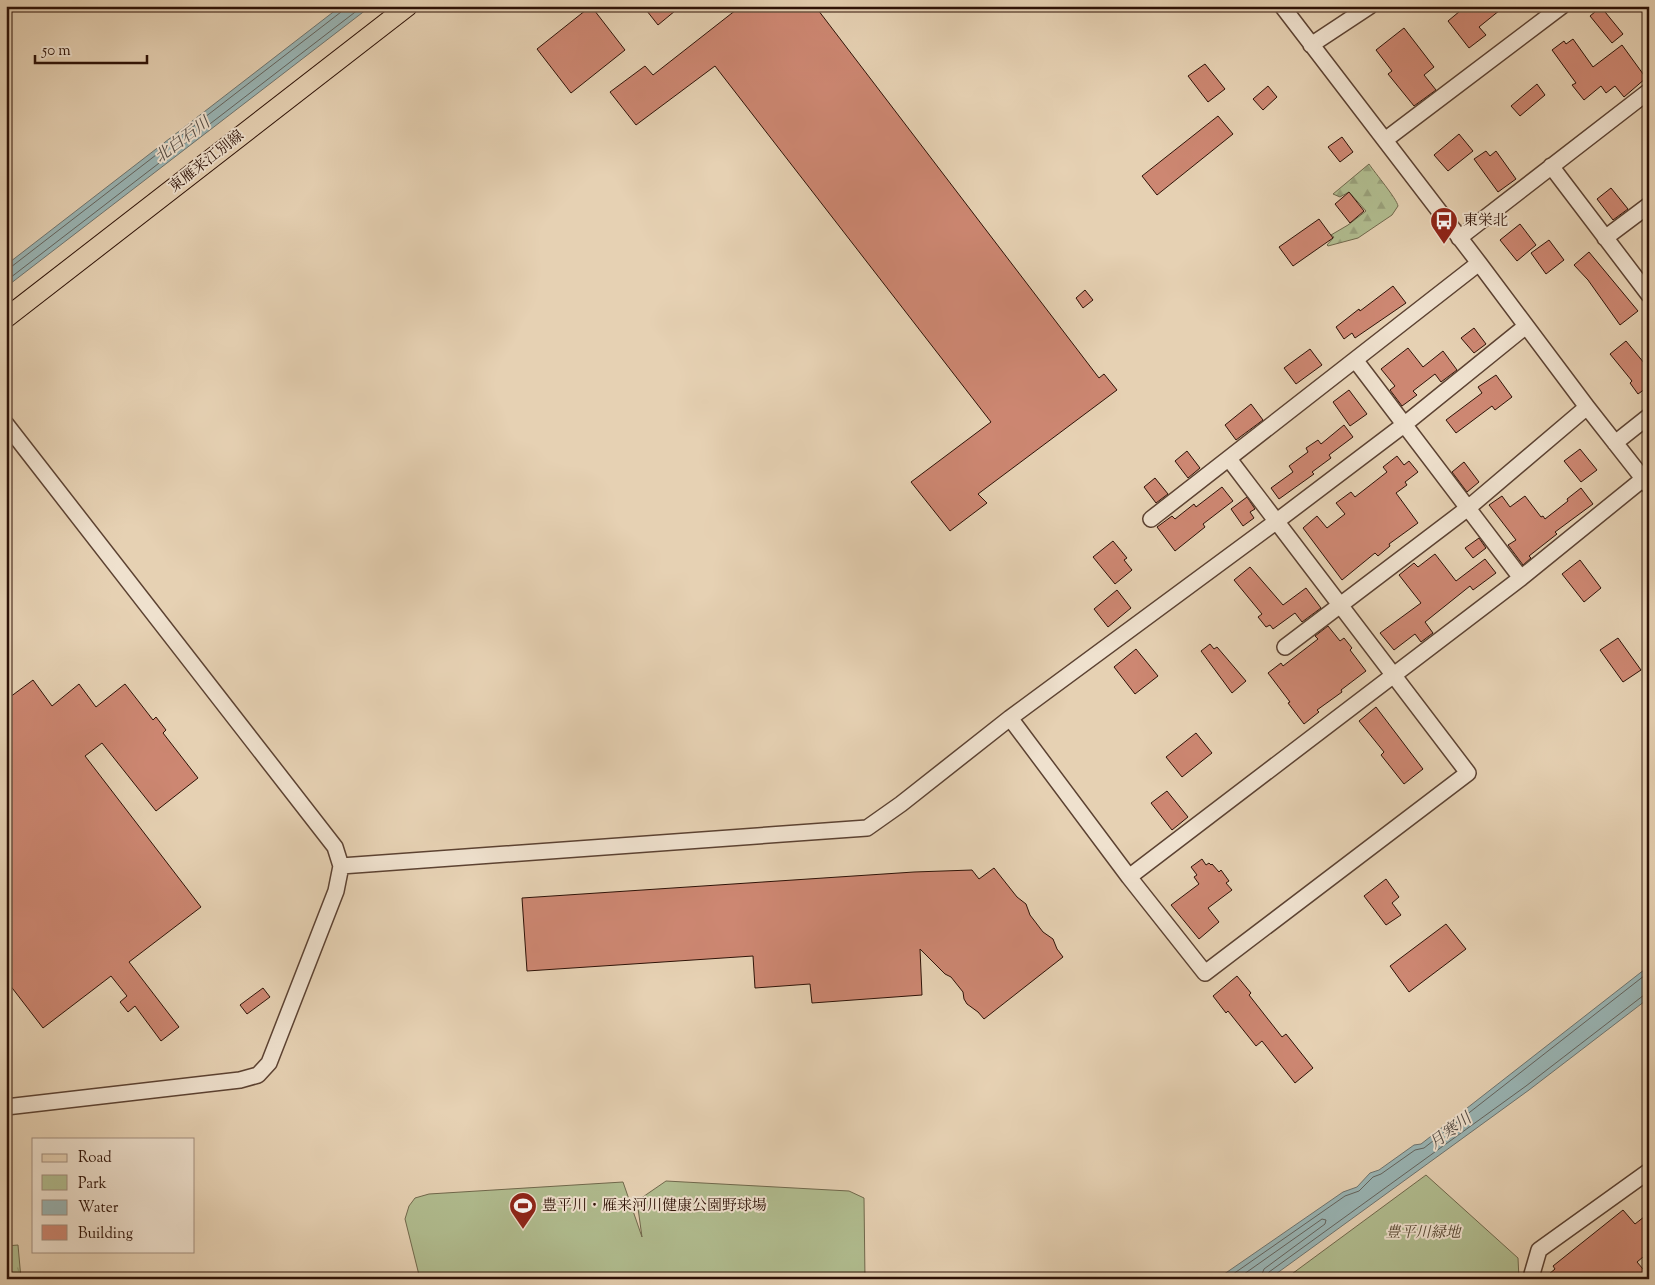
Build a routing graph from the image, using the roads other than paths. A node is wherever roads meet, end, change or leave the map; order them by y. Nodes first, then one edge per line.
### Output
1 (408, 6) edge
2 (1282, 6) edge
3 (1370, 6) edge
4 (1562, 6) edge
5 (1312, 45) junction
6 (1649, 91) edge
7 (1385, 140) junction
8 (1551, 166) junction
9 (1649, 205) edge
10 (1459, 238) junction
11 (1605, 238) junction
12 (1479, 263) junction
13 (1649, 294) edge
14 (6, 318) edge
15 (1526, 326) junction
16 (1356, 361) junction
17 (1587, 407) junction
18 (1649, 416) edge
19 (6, 424) edge
20 (1405, 424) junction
21 (1615, 443) junction
22 (1229, 459) junction
23 (1646, 483) edge
24 (1468, 508) junction
25 (1151, 519) dead end
26 (1277, 521) junction
27 (1522, 578) junction
28 (1341, 605) junction
29 (1285, 647) dead end
30 (1394, 675) junction
31 (1010, 718) junction
32 (341, 866) junction
33 (1129, 877) junction
34 (6, 1107) edge
35 (1649, 1171) edge
36 (1532, 1279) edge

1 - 14 main road, 東雁来江別線
2 - 5 street
3 - 5 street
4 - 7 street
5 - 7 street
6 - 8 street
7 - 10 street
8 - 10 street
8 - 11 street
9 - 11 street
10 - 12 street
11 - 13 street
12 - 15 street
12 - 16 street
15 - 17 street
15 - 20 street
16 - 20 street
16 - 22 street
17 - 21 street
17 - 24 street
18 - 21 street
19 - 32 street
20 - 24 street
20 - 26 street
21 - 23 street
22 - 25 street
22 - 26 street
23 - 27 street
24 - 27 street
24 - 28 street
26 - 28 street
26 - 31 street
27 - 30 street
28 - 29 street
28 - 30 street
30 - 33 street
30 - 33 street
31 - 32 street
31 - 33 street
32 - 34 street
35 - 36 street

